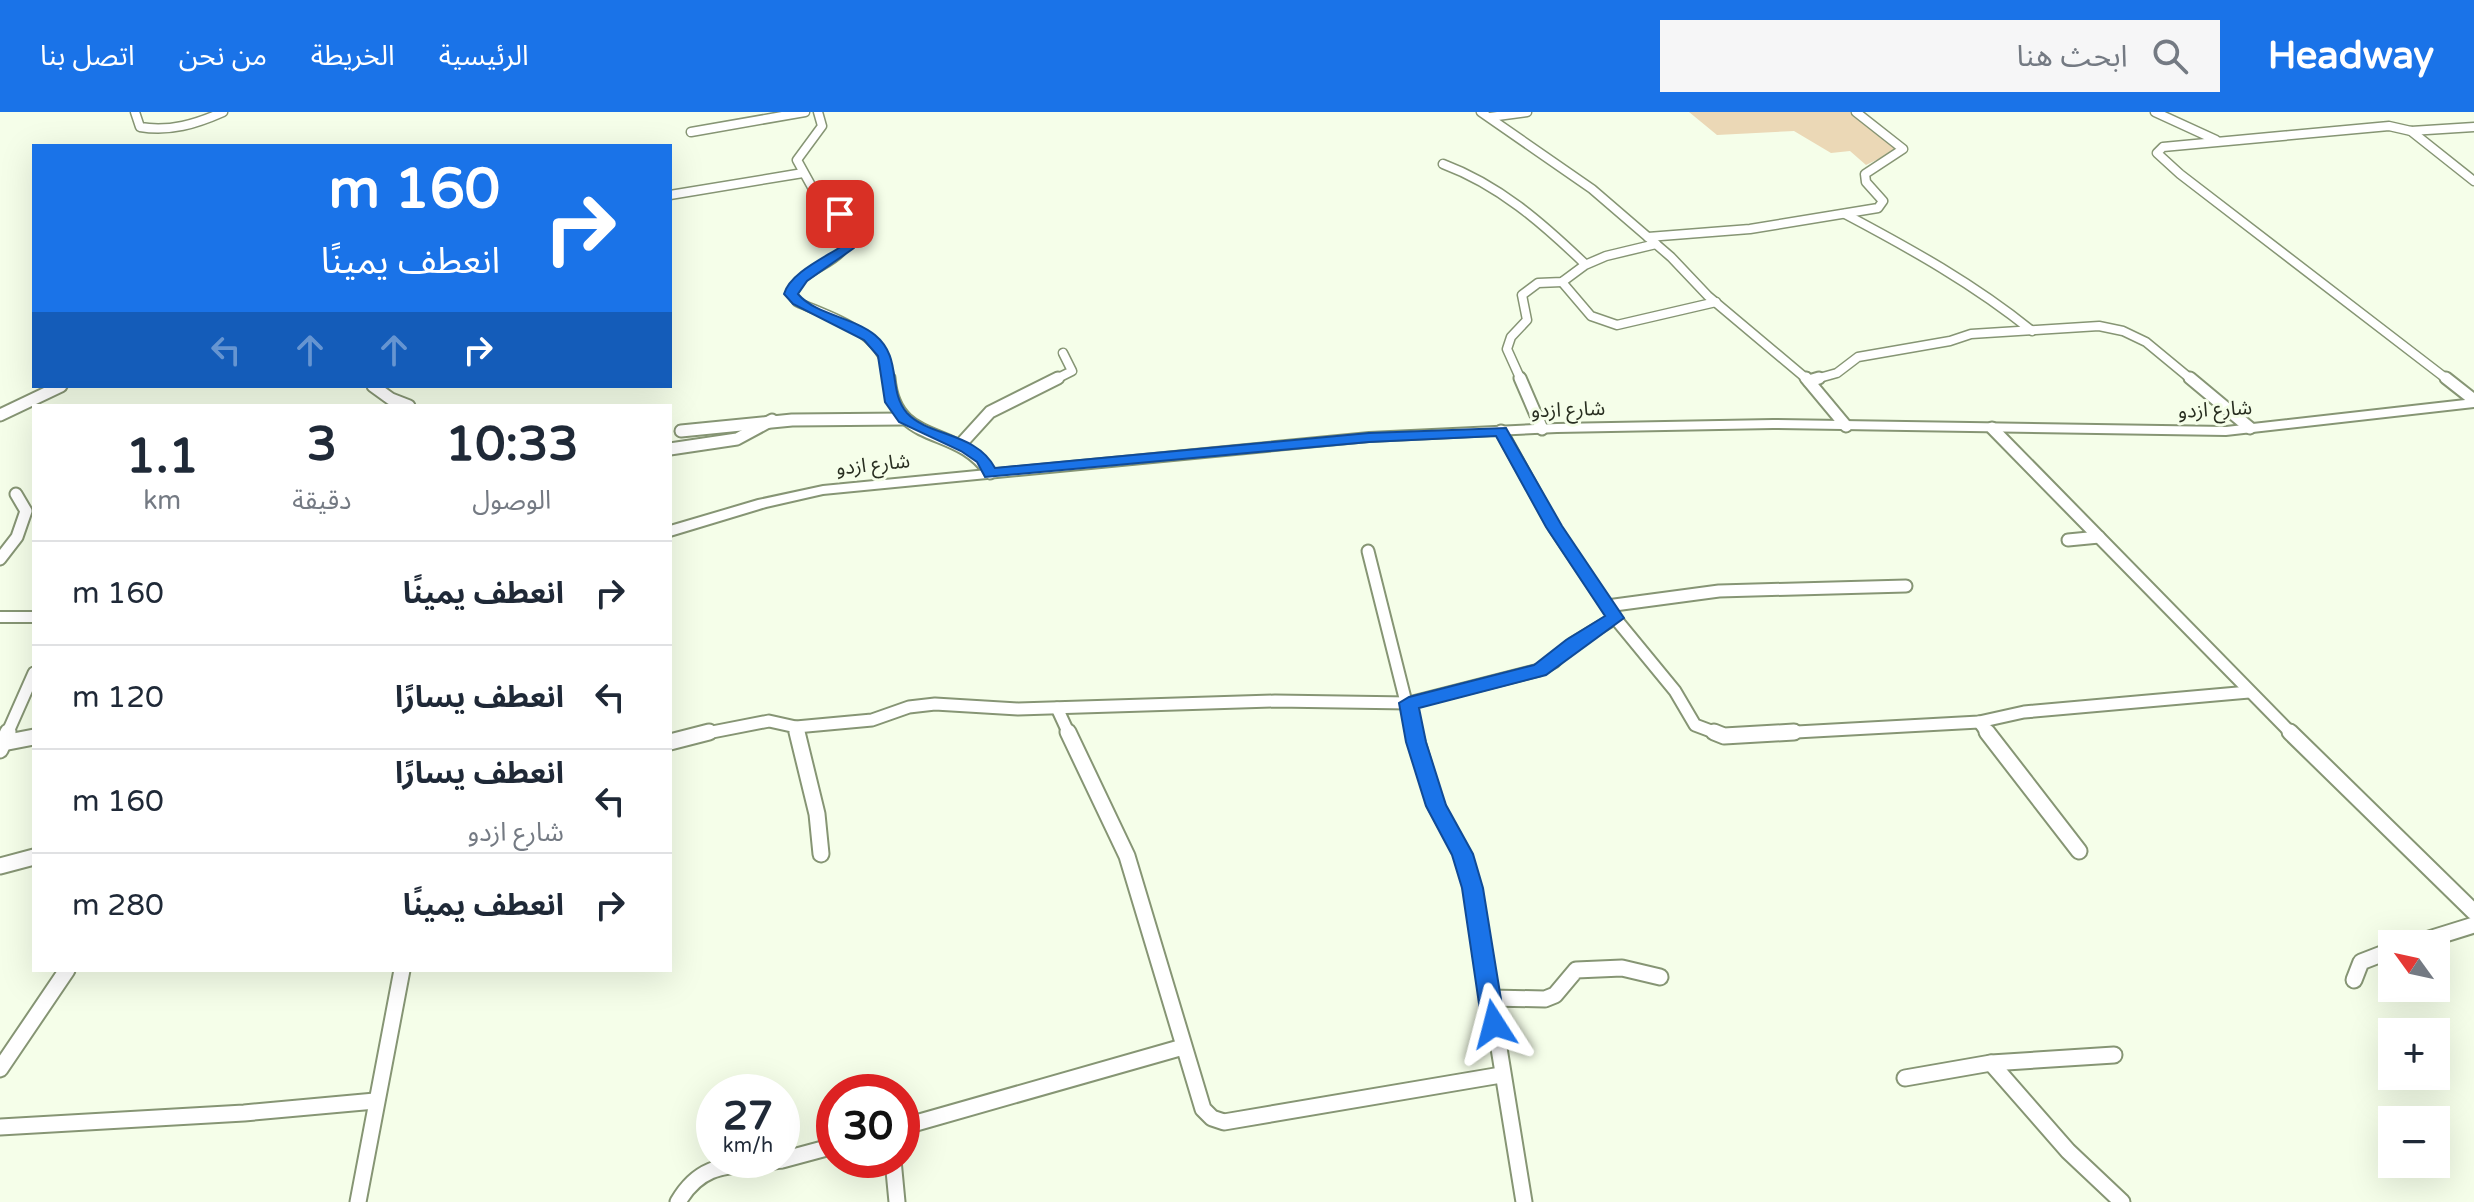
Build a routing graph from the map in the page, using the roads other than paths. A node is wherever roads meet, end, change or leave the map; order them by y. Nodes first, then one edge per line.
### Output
1 (135, 112) edge
2 (223, 112) edge
3 (805, 112) edge
4 (818, 112) edge
5 (1527, 112) edge
6 (1856, 112) edge
7 (2155, 112) edge
8 (1486, 114) edge
9 (2474, 127) edge
10 (2411, 131) junction
11 (691, 132) dead end
12 (2216, 140) junction
13 (1443, 164) dead end
14 (803, 173) junction
15 (2474, 181) edge
16 (672, 195) edge
17 (1845, 214) junction
18 (1652, 240) junction
19 (1584, 263) junction
20 (1562, 282) junction
21 (1716, 302) junction
22 (2032, 331) junction
23 (1063, 353) dead end
24 (1809, 381) junction
25 (57, 388) edge
26 (376, 388) edge
27 (2474, 401) edge
28 (404, 404) edge
29 (0, 415) edge
30 (904, 419) junction
31 (772, 420) junction
32 (1846, 426) junction
33 (1992, 428) junction
34 (2250, 428) junction
35 (1542, 429) junction
36 (681, 431) dead end
37 (1501, 431) junction
38 (960, 445) junction
39 (672, 449) edge
40 (990, 473) junction
41 (16, 494) dead end
42 (672, 530) edge
43 (2099, 537) junction
44 (2068, 540) dead end
45 (1368, 551) dead end
46 (0, 559) edge
47 (1906, 586) dead end
48 (1607, 606) junction
49 (0, 617) edge
50 (32, 617) edge
51 (1615, 618) junction
52 (32, 678) edge
53 (2249, 692) junction
54 (1409, 703) junction
55 (1057, 708) junction
56 (1979, 722) junction
57 (796, 727) junction
58 (32, 738) edge
59 (672, 742) edge
60 (2, 746) edge
61 (2079, 851) dead end
62 (821, 854) dead end
63 (32, 858) edge
64 (0, 866) edge
65 (2474, 912) edge
66 (2474, 925) edge
67 (2450, 932) edge
68 (2378, 955) edge
69 (66, 972) edge
70 (402, 972) edge
71 (1660, 977) dead end
72 (2354, 980) dead end
73 (1490, 998) junction
74 (1183, 1047) junction
75 (2114, 1055) dead end
76 (1991, 1063) junction
77 (0, 1069) edge
78 (1501, 1075) junction
79 (1905, 1078) dead end
80 (375, 1101) junction
81 (920, 1122) edge
82 (0, 1127) edge
83 (696, 1176) edge
84 (895, 1178) edge
85 (358, 1202) edge
86 (678, 1202) edge
87 (897, 1202) edge
88 (1524, 1202) edge
89 (2122, 1202) edge

1 - 2 street
3 - 11 street
4 - 14 street
5 - 8 street
6 - 17 street
7 - 12 street
8 - 18 street
9 - 10 street
10 - 12 street
10 - 15 street
12 - 27 street
13 - 19 street
14 - 16 street
14 - 30 street
17 - 18 street
17 - 22 street
18 - 19 street
18 - 21 street
19 - 20 street
20 - 21 street
20 - 35 street
21 - 24 street
22 - 24 street
22 - 34 street
23 - 38 street
24 - 32 street
25 - 29 street
26 - 28 street
27 - 34 street, شارع ازدو
30 - 31 street
30 - 38 street
31 - 36 street
31 - 39 street
32 - 33 street, شارع ازدو
32 - 35 street, شارع ازدو
33 - 34 street, شارع ازدو
33 - 43 street
35 - 37 street, شارع ازدو
37 - 40 street, شارع ازدو
37 - 48 street
38 - 40 street
40 - 42 street, شارع ازدو
41 - 46 street
43 - 44 street
43 - 53 street
45 - 54 street
47 - 48 street
48 - 51 street
49 - 50 street
51 - 54 street
51 - 56 street
52 - 60 street
53 - 56 street
53 - 65 street
54 - 55 street
54 - 73 street
55 - 57 street
55 - 74 street
56 - 61 street
57 - 59 street
57 - 62 street
58 - 60 street
63 - 64 street
66 - 67 street
68 - 72 street
69 - 77 street
70 - 80 street
71 - 73 street
73 - 78 street
74 - 78 street
74 - 81 street
75 - 76 street
76 - 79 street
76 - 89 street
78 - 88 street
80 - 82 street
80 - 85 street
83 - 86 street
84 - 87 street

